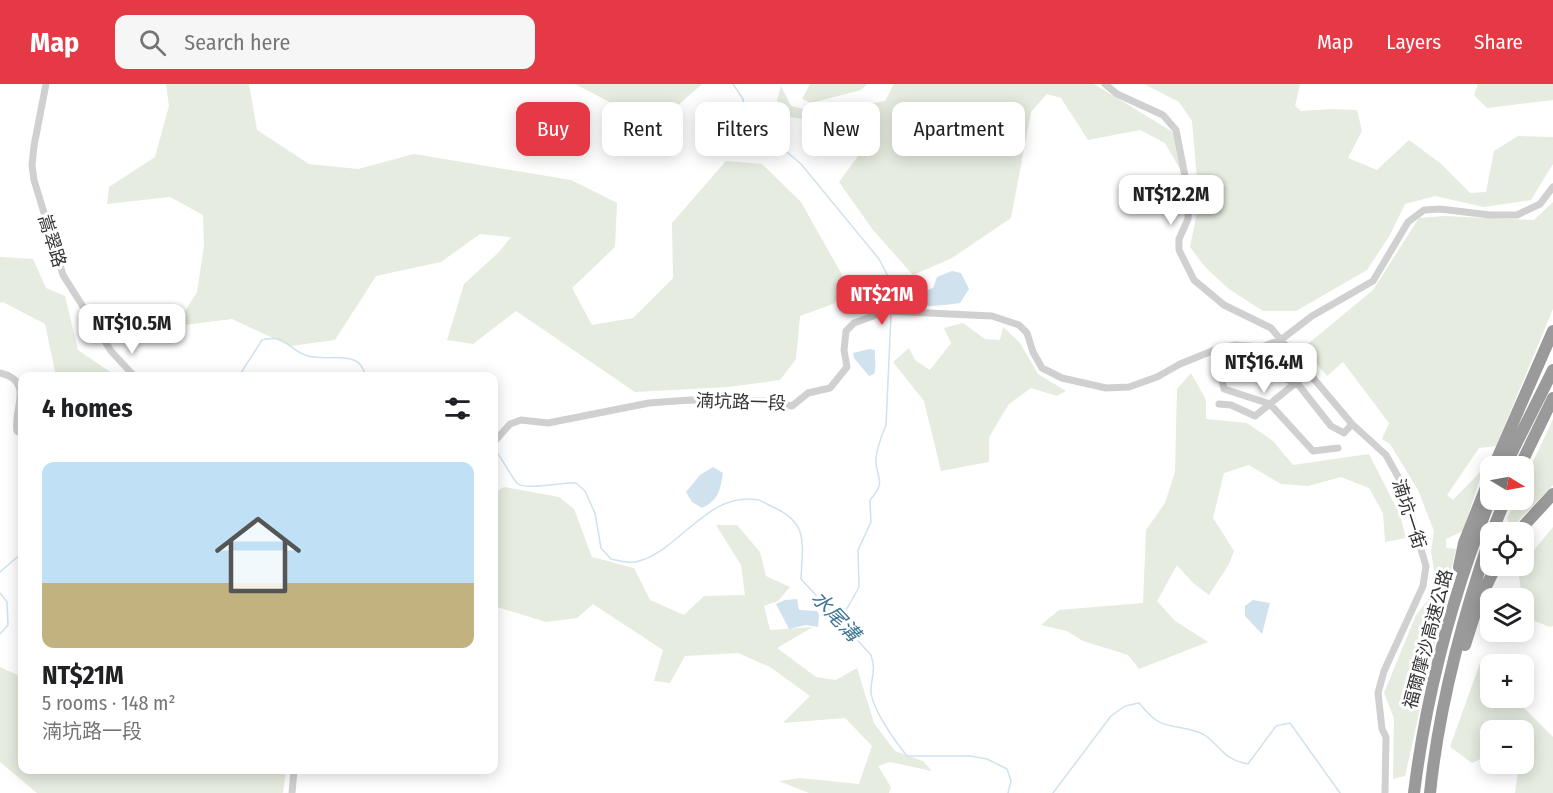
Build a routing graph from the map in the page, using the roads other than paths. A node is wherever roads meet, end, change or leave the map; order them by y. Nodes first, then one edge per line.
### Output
1 (46, 84) edge
2 (1105, 84) edge
3 (1553, 187) edge
4 (1552, 334) edge
5 (1282, 339) junction
6 (1553, 370) edge
7 (1219, 371) dead end
8 (131, 372) edge
9 (1310, 372) junction
10 (0, 373) edge
11 (1222, 380) dead end
12 (1297, 383) junction
13 (18, 384) edge
14 (1553, 398) edge
15 (1219, 404) dead end
16 (1270, 404) junction
17 (18, 416) edge
18 (1352, 424) junction
19 (18, 431) edge
20 (498, 438) edge
21 (1338, 448) dead end
22 (1498, 456) edge
23 (1510, 456) edge
24 (1525, 456) edge
25 (1553, 494) edge
26 (1480, 503) edge
27 (1487, 510) edge
28 (1527, 522) edge
29 (1480, 567) edge
30 (1491, 576) edge
31 (1438, 656) junction
32 (1449, 678) junction
33 (294, 774) edge
34 (292, 793) edge
35 (1385, 793) edge
36 (1414, 793) edge
37 (1430, 793) edge

1 - 8 street, 嵩翠路
2 - 5 street, 湳坑一街
3 - 5 street, 湳坑路一段
4 - 22 highway
5 - 9 street, 湳坑一街
5 - 20 street, 湳坑路一段
6 - 23 highway
7 - 12 street
9 - 12 street
9 - 18 street, 湳坑一街
10 - 13 street
11 - 16 street
12 - 16 street
12 - 18 street
14 - 24 highway
15 - 16 street
16 - 21 street
17 - 19 street
18 - 35 street, 湳坑一街
25 - 28 highway
26 - 31 highway
27 - 31 highway, 福爾摩沙高速公路
29 - 32 highway, 福爾摩沙高速公路
30 - 32 highway
31 - 36 highway, 福爾摩沙高速公路
32 - 37 highway, 福爾摩沙高速公路
33 - 34 street

